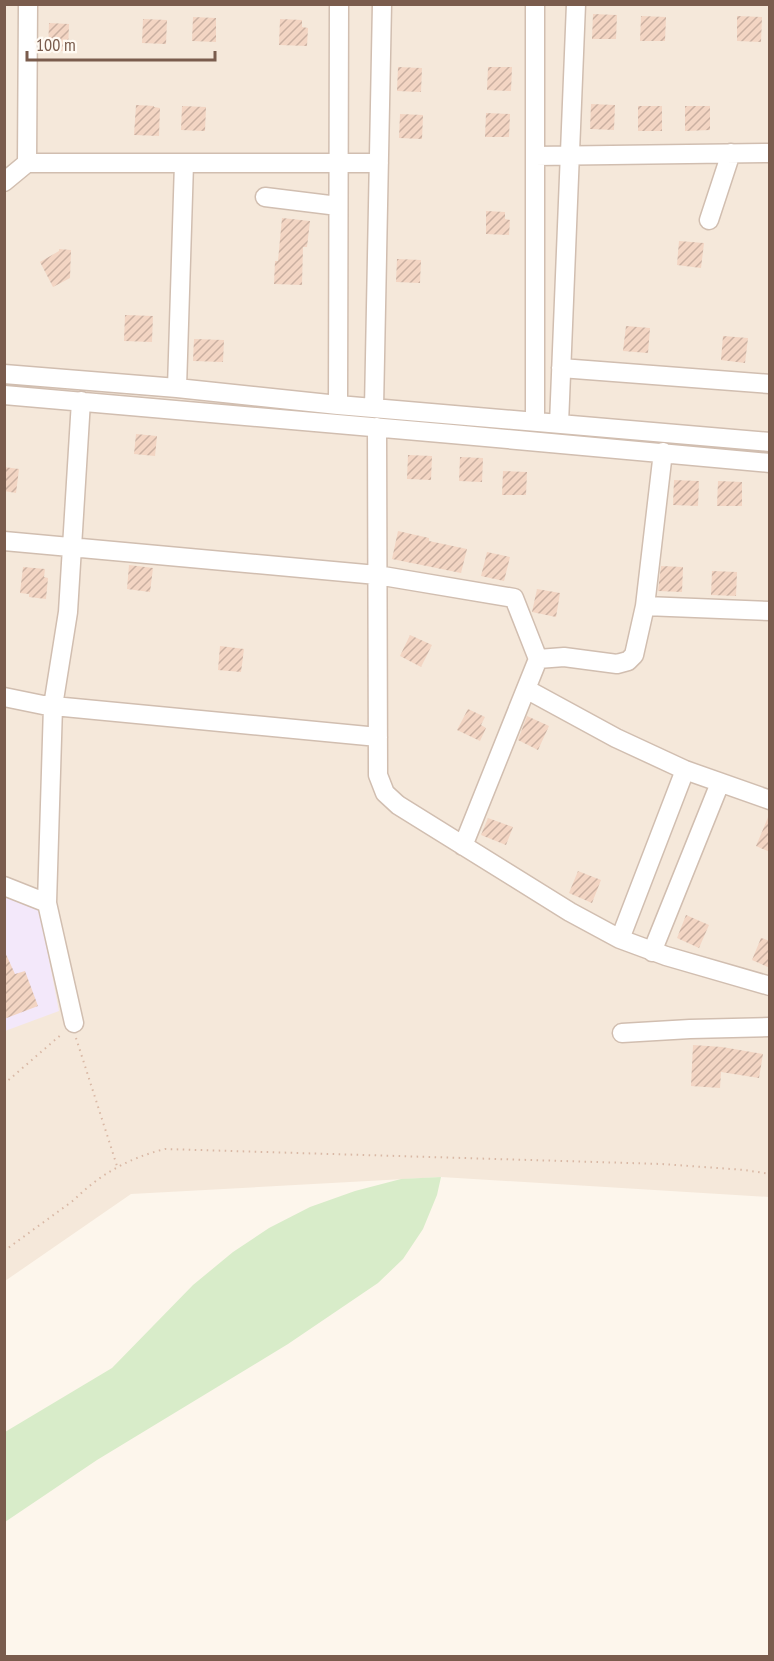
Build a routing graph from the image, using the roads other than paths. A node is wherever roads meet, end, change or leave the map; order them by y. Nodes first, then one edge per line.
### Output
1 (28, 4) edge
2 (339, 4) edge
3 (382, 4) edge
4 (535, 4) edge
5 (576, 4) edge
6 (731, 153) junction
7 (770, 153) edge
8 (535, 156) junction
9 (570, 156) junction
10 (27, 163) junction
11 (184, 163) junction
12 (338, 163) junction
13 (379, 163) junction
14 (4, 182) edge
15 (265, 197) dead end
16 (338, 206) junction
17 (709, 220) dead end
18 (561, 368) junction
19 (4, 374) edge
20 (770, 384) edge
21 (177, 388) junction
22 (4, 395) edge
23 (81, 401) junction
24 (338, 405) junction
25 (374, 408) junction
26 (535, 422) junction
27 (559, 424) junction
28 (376, 427) junction
29 (770, 442) edge
30 (663, 452) junction
31 (770, 463) edge
32 (4, 541) edge
33 (72, 547) junction
34 (377, 575) junction
35 (645, 606) junction
36 (770, 611) edge
37 (538, 659) junction
38 (526, 689) junction
39 (4, 697) edge
40 (53, 706) junction
41 (378, 738) junction
42 (685, 770) junction
43 (720, 783) junction
44 (770, 800) edge
45 (464, 846) junction
46 (4, 885) edge
47 (47, 903) junction
48 (620, 939) junction
49 (652, 952) junction
50 (770, 986) edge
51 (73, 1024) road end
52 (770, 1027) edge
53 (622, 1033) dead end

1 - 10 street
2 - 12 street
3 - 13 street
4 - 8 street
5 - 9 street
6 - 7 street
6 - 9 street
6 - 17 street
8 - 9 street
8 - 26 street
9 - 18 street
10 - 11 street
10 - 14 street
11 - 12 street
11 - 21 street
12 - 13 street
12 - 16 street
13 - 25 street
15 - 16 street
16 - 24 street
18 - 20 street
18 - 27 street
19 - 21 street
21 - 24 street
22 - 23 street
23 - 28 street
23 - 33 street
24 - 25 street
25 - 26 street
26 - 27 street
27 - 29 street
28 - 30 street
28 - 34 street
30 - 31 street
30 - 35 street
32 - 33 street
33 - 34 street
33 - 40 street
34 - 37 street
34 - 41 street
35 - 36 street
35 - 37 street
37 - 38 street
38 - 42 street
38 - 45 street
39 - 40 street
40 - 41 street
40 - 47 street
41 - 45 street
42 - 43 street
42 - 48 street
43 - 44 street
43 - 49 street
45 - 48 street
46 - 47 street
47 - 51 street
48 - 49 street
49 - 50 street
52 - 53 street

